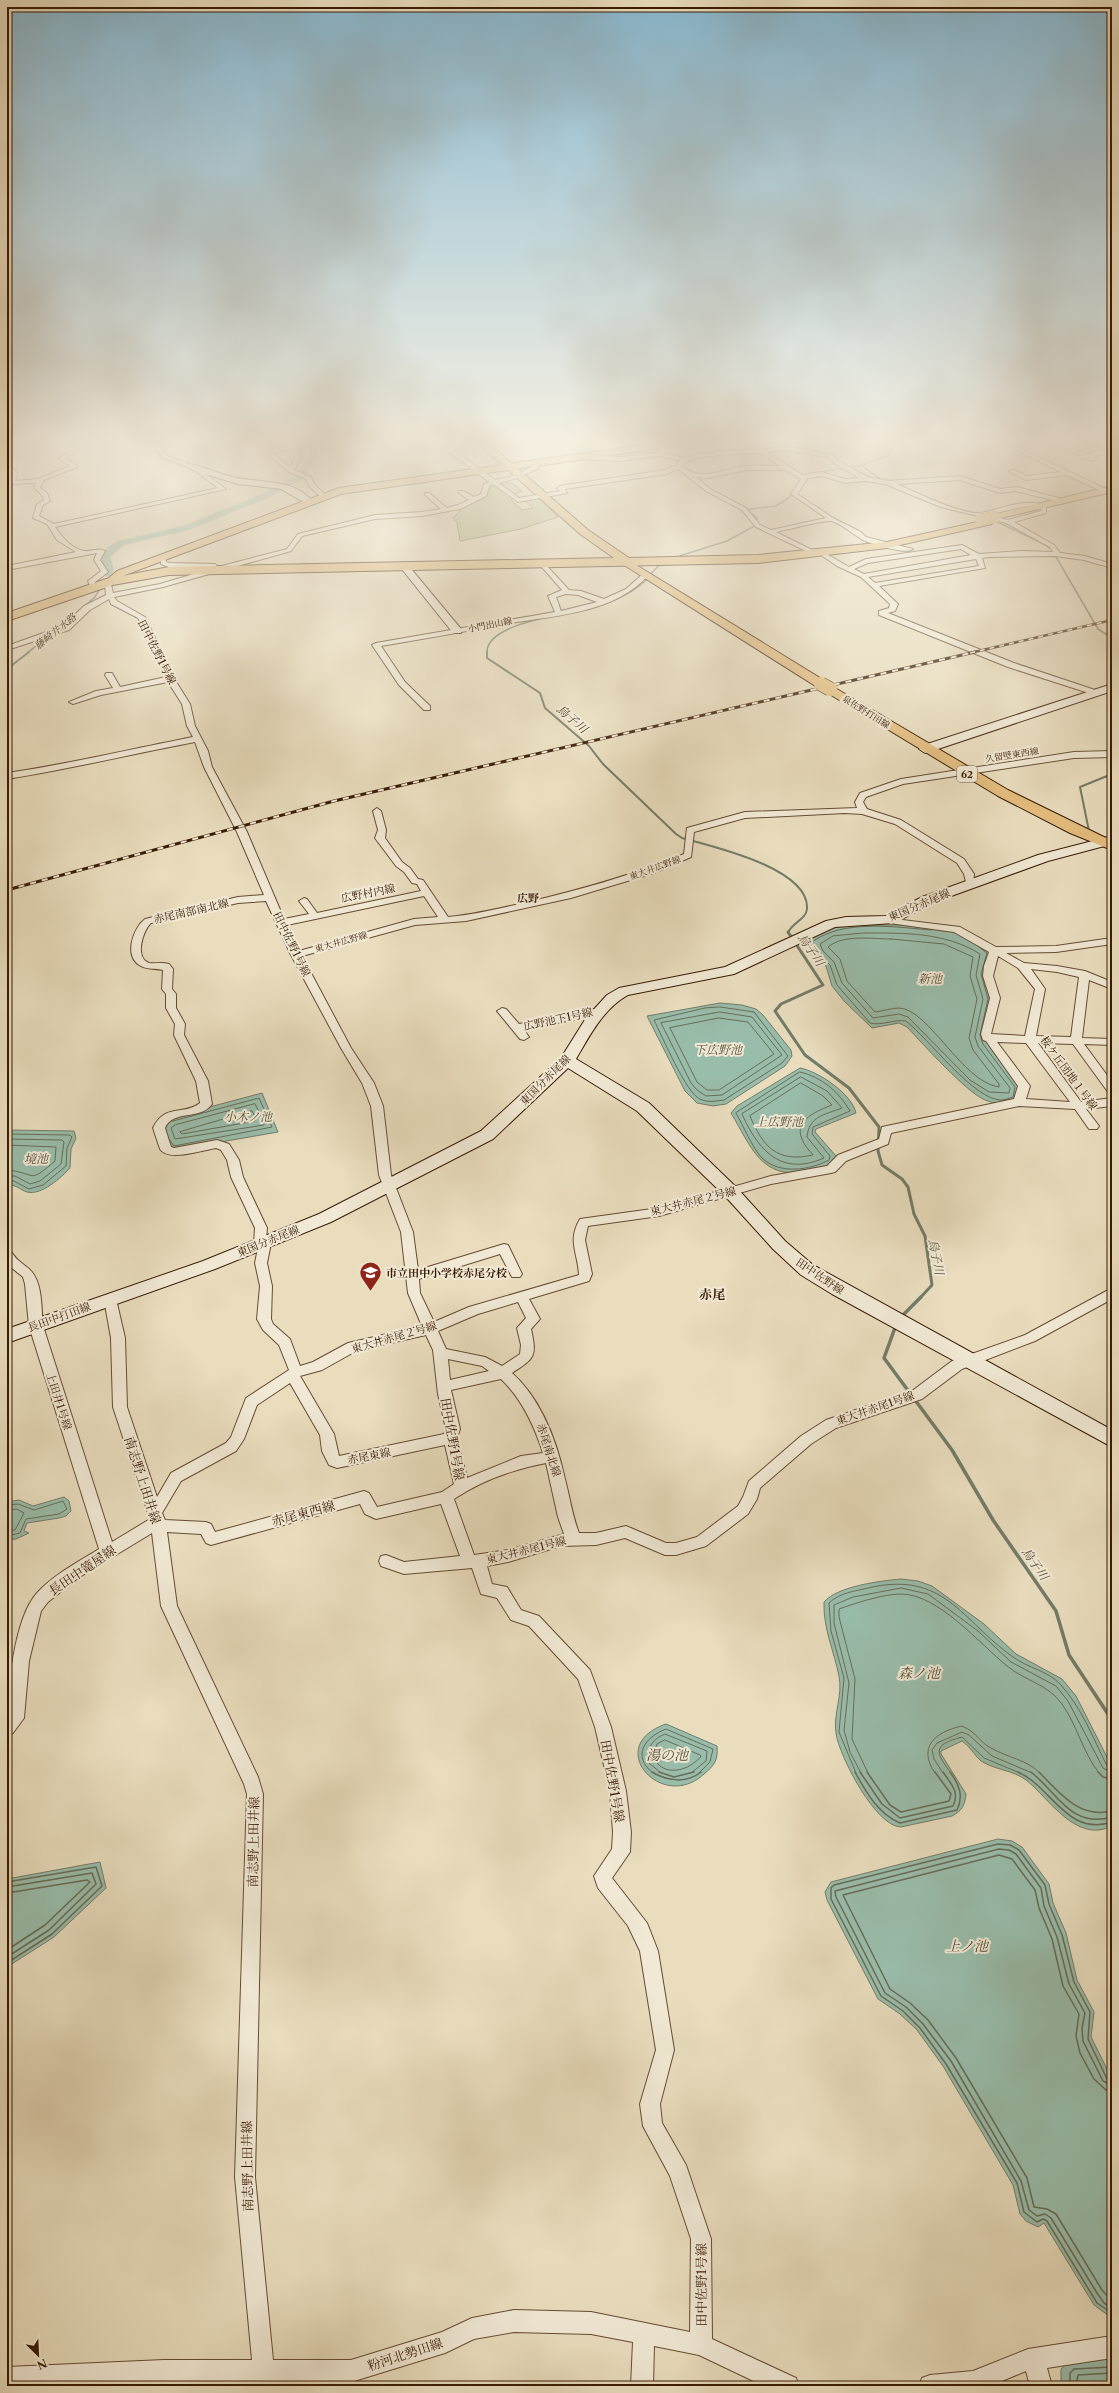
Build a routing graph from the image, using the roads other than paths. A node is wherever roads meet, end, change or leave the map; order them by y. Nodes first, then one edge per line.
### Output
1 (78, 550) edge
2 (182, 550) edge
3 (289, 550) edge
4 (608, 550) edge
5 (807, 550) edge
6 (837, 550) edge
7 (937, 550) edge
8 (966, 550) edge
9 (1055, 550) edge
10 (924, 551) joint
11 (82, 552) junction
12 (819, 552) junction
13 (1058, 554) junction
14 (163, 557) junction
15 (978, 557) junction
16 (625, 562) junction
17 (542, 565) junction
18 (404, 566) junction
19 (1112, 566) edge
20 (222, 567) junction
21 (7, 568) edge
22 (850, 569) junction
23 (650, 576) junction
24 (863, 576) junction
25 (111, 580) junction
26 (92, 585) junction
27 (874, 586) junction
28 (567, 592) junction
29 (110, 596) junction
30 (604, 602) junction
31 (573, 604) dead end
32 (557, 611) junction
33 (457, 631) junction
34 (7, 648) edge
35 (109, 675) dead end
36 (170, 679) junction
37 (1112, 687) edge
38 (117, 689) junction
39 (1095, 693) junction
40 (73, 702) dead end
41 (427, 708) dead end
42 (197, 738) junction
43 (925, 749) junction
44 (1112, 754) edge
45 (965, 773) junction
46 (7, 776) edge
47 (377, 811) dead end
48 (863, 811) junction
49 (1109, 843) edge
50 (970, 884) junction
51 (427, 893) junction
52 (269, 898) junction
53 (304, 902) dead end
54 (315, 916) junction
55 (445, 920) junction
56 (889, 920) junction
57 (281, 923) junction
58 (1112, 941) edge
59 (995, 950) junction
60 (296, 955) junction
61 (1022, 966) junction
62 (1085, 974) junction
63 (1112, 986) edge
64 (502, 1011) dead end
65 (600, 1011) junction
66 (516, 1028) junction
67 (524, 1037) dead end
68 (987, 1038) junction
69 (1030, 1040) junction
70 (1076, 1040) junction
71 (1112, 1042) edge
72 (567, 1061) junction
73 (1112, 1090) edge
74 (1019, 1102) junction
75 (1112, 1102) edge
76 (1077, 1106) junction
77 (1093, 1126) dead end
78 (387, 1184) junction
79 (731, 1192) junction
80 (263, 1243) junction
81 (7, 1254) edge
82 (516, 1274) dead end
83 (413, 1276) junction
84 (1112, 1293) edge
85 (522, 1297) junction
86 (110, 1299) junction
87 (36, 1326) junction
88 (432, 1332) junction
89 (7, 1336) edge
90 (440, 1353) junction
91 (971, 1359) junction
92 (503, 1373) junction
93 (294, 1374) junction
94 (446, 1386) junction
95 (450, 1438) junction
96 (1112, 1439) edge
97 (550, 1457) junction
98 (462, 1486) junction
99 (446, 1497) junction
100 (157, 1520) junction
101 (573, 1538) junction
102 (108, 1553) junction
103 (386, 1561) dead end
104 (474, 1561) junction
105 (7, 1728) edge
106 (644, 2336) junction
107 (700, 2345) junction
108 (1112, 2347) edge
109 (1034, 2360) junction
110 (7, 2378) edge
111 (264, 2379) edge
112 (642, 2386) edge
113 (788, 2386) edge
114 (930, 2386) edge
115 (1041, 2386) edge

1 - 11 street
2 - 14 main road
3 - 20 street
4 - 16 highway
5 - 12 street
6 - 12 highway
7 - 10 street
8 - 15 street
9 - 13 street
10 - 22 street
11 - 21 street
11 - 26 street
12 - 16 highway
12 - 22 street
13 - 15 street
13 - 19 street
14 - 20 street
14 - 25 main road
15 - 24 street
15 - 27 street
16 - 17 highway
16 - 20 highway
16 - 23 main road, 泉佐野打田線 / 62
17 - 18 highway
17 - 28 street
18 - 20 highway
18 - 33 street, 小門出山線
20 - 25 highway
20 - 29 street
22 - 24 street
23 - 30 street
23 - 43 main road, 泉佐野打田線 / 62
24 - 27 street
25 - 26 highway
25 - 26 highway
25 - 29 street
27 - 39 street
28 - 30 street
28 - 32 street
29 - 34 street
29 - 36 street, 田中佐野1号線
30 - 32 street
31 - 32 street
32 - 33 street, 小門出山線
33 - 41 street
35 - 38 street
36 - 38 street
36 - 42 street, 田中佐野1号線
37 - 39 street
38 - 40 street
39 - 43 street
42 - 46 street
42 - 52 street, 田中佐野1号線
43 - 45 main road, 泉佐野打田線 / 62
44 - 45 street, 久留壁東西線
45 - 48 street, 久留壁東西線
45 - 49 main road, 泉佐野打田線 / 62
47 - 51 street
48 - 50 street, 東大井広野線
48 - 55 street, 東大井広野線
49 - 50 street, 東国分赤尾線
50 - 56 street, 東国分赤尾線
51 - 54 street, 広野村内線
51 - 55 street
52 - 57 street, 田中佐野1号線
52 - 80 street, 赤尾南部南北線
53 - 54 street
54 - 57 street, 広野村内線
55 - 60 street, 東大井広野線
56 - 59 street, 桜ケ丘団地１号線
56 - 65 street, 東国分赤尾線
57 - 60 street, 田中佐野1号線
58 - 59 street
59 - 61 street, 桜ケ丘団地１号線
59 - 68 street
60 - 78 street, 田中佐野1号線
61 - 62 street
61 - 69 street, 桜ケ丘団地１号線
62 - 63 street
62 - 70 street
64 - 66 street
65 - 66 street, 広野池下1号線
65 - 72 street, 東国分赤尾線
66 - 67 street
68 - 69 street
68 - 74 street
69 - 70 street
69 - 76 street, 桜ケ丘団地１号線
70 - 71 street
70 - 73 street
72 - 78 street, 東国分赤尾線
72 - 79 street, 田中佐野線
74 - 76 street
74 - 79 street, 東大井赤尾２号線
75 - 76 street
76 - 77 street, 桜ケ丘団地１号線
78 - 80 street, 東国分赤尾線
78 - 83 street, 田中佐野1号線
79 - 85 street, 東大井赤尾２号線
79 - 91 street, 田中佐野線
80 - 86 street, 東国分赤尾線
80 - 93 street, 赤尾東線
81 - 87 street, 上田井1号線
82 - 83 street
83 - 88 street, 田中佐野1号線
84 - 91 street, 東大井赤尾1号線
85 - 88 street, 東大井赤尾２号線
85 - 92 street
86 - 87 street, 長田中打田線
86 - 100 street, 南志野上田井線
87 - 89 street, 長田中打田線
87 - 102 street, 上田井1号線
88 - 90 street, 田中佐野1号線
88 - 93 street, 東大井赤尾２号線
90 - 92 street, 赤尾南北線
90 - 94 street, 田中佐野1号線
91 - 96 street, 田中佐野線
91 - 101 street, 東大井赤尾1号線
92 - 94 street
92 - 97 street, 赤尾南北線
93 - 95 street, 赤尾東線
93 - 100 street, 東大井赤尾２号線
94 - 95 street, 田中佐野1号線
95 - 98 street, 田中佐野1号線
97 - 98 street
97 - 101 street, 赤尾南北線
98 - 99 street, 田中佐野1号線
99 - 100 street, 赤尾東西線
99 - 104 street, 田中佐野1号線
100 - 102 street, 長田中篭屋線
100 - 111 street, 南志野上田井線
101 - 104 street, 東大井赤尾1号線
102 - 105 street, 長田中篭屋線
103 - 104 street, 東大井赤尾1号線
104 - 107 street, 田中佐野1号線
106 - 107 street, 粉河北勢田線
106 - 111 street, 粉河北勢田線
106 - 112 street
107 - 113 street, 粉河北勢田線
108 - 109 street
109 - 114 street
109 - 115 street
110 - 111 street, 粉河北勢田線

